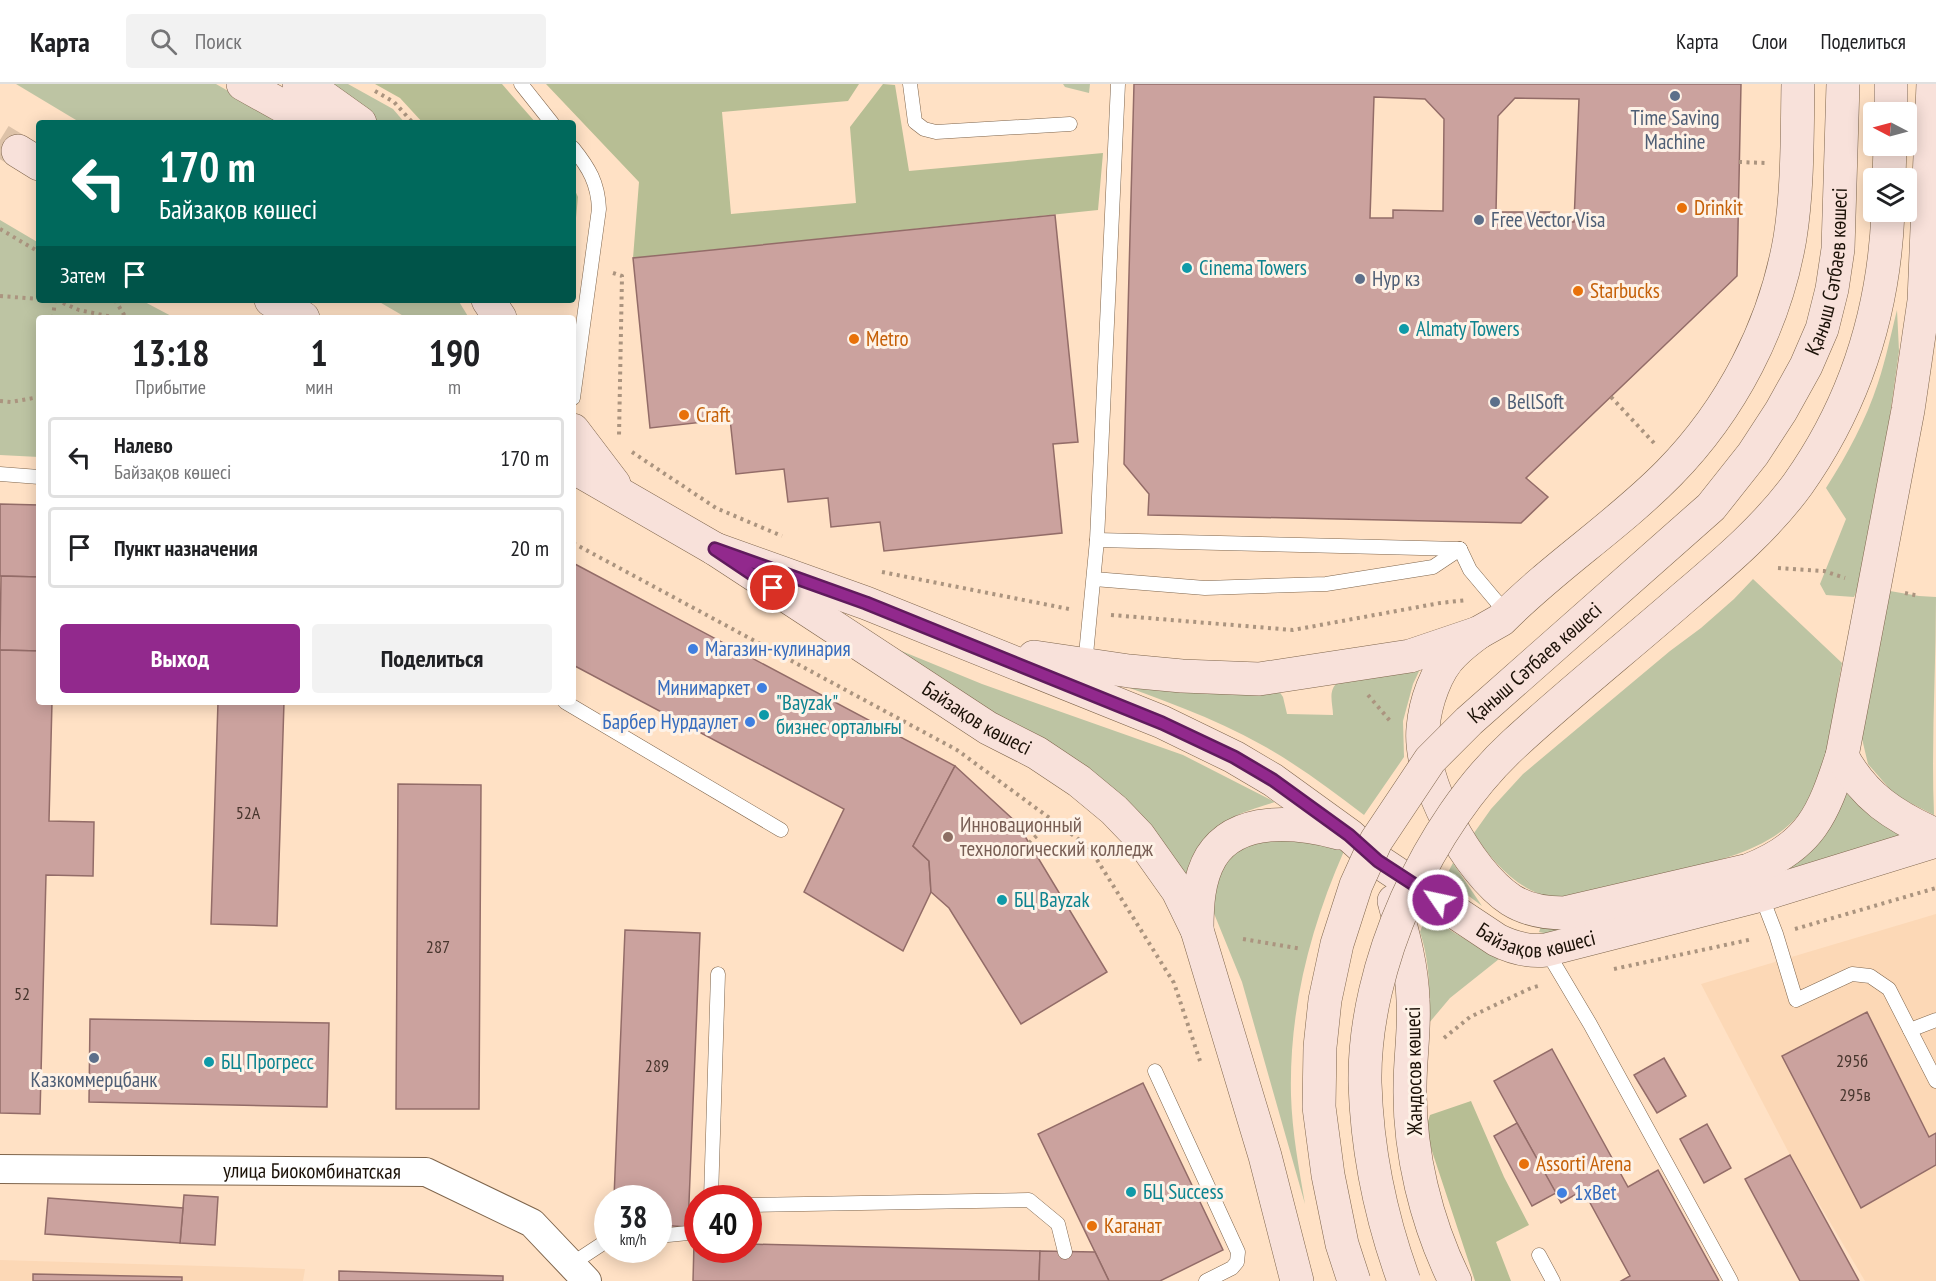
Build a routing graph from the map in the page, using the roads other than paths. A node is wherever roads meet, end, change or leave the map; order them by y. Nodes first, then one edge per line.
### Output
1 (243, 84) edge
2 (299, 84) edge
3 (521, 84) edge
4 (910, 84) edge
5 (1118, 84) edge
6 (1798, 84) edge
7 (1843, 84) edge
8 (1891, 84) edge
9 (1933, 84) edge
10 (1891, 102) edge
11 (309, 120) edge
12 (356, 120) edge
13 (550, 120) edge
14 (1070, 124) dead end
15 (576, 152) edge
16 (1887, 222) edge
17 (276, 303) edge
18 (298, 315) edge
19 (1927, 341) edge
20 (576, 376) edge
21 (576, 434) edge
22 (576, 469) edge
23 (0, 474) edge
24 (36, 477) edge
25 (623, 495) junction
26 (1097, 540) junction
27 (715, 549) junction
28 (1460, 549) junction
29 (1094, 579) junction
30 (1507, 614) junction
31 (1478, 633) junction
32 (978, 648) junction
33 (1085, 665) junction
34 (570, 705) edge
35 (1842, 756) junction
36 (780, 830) dead end
37 (1349, 835) junction
38 (1936, 835) edge
39 (1936, 841) edge
40 (1378, 861) junction
41 (1761, 895) junction
42 (1197, 930) junction
43 (1546, 950) junction
44 (718, 974) dead end
45 (1936, 1020) edge
46 (1910, 1030) junction
47 (1155, 1071) dead end
48 (1936, 1081) edge
49 (0, 1169) edge
50 (711, 1185) edge
51 (762, 1205) edge
52 (1065, 1252) dead end
53 (1539, 1255) dead end
54 (594, 1256) edge
55 (579, 1273) edge
56 (1206, 1281) edge
57 (1297, 1281) edge
58 (1354, 1281) edge
59 (1404, 1281) edge
60 (1455, 1281) edge
61 (1553, 1281) edge
62 (1731, 1281) edge

1 - 11 main road
2 - 12 main road
3 - 13 lane
4 - 14 lane
5 - 26 lane
6 - 30 main road
7 - 58 main road, Қаныш Сәтбаев көшесі, bridge
8 - 10 main road
9 - 19 main road
15 - 20 lane
16 - 59 main road, bridge
17 - 18 main road
19 - 35 main road
21 - 25 main road
22 - 25 main road, Байзақов көшесі
23 - 24 lane
25 - 27 main road, Байзақов көшесі
26 - 28 lane
26 - 29 lane
27 - 32 main road, Байзақов көшесі
27 - 42 main road, Байзақов көшесі
28 - 29 lane
28 - 30 lane
29 - 33 lane
30 - 31 main road
31 - 33 main road
31 - 35 main road
32 - 33 main road
32 - 37 main road, Байзақов көшесі
34 - 36 lane
35 - 38 main road
37 - 40 main road, Байзақов көшесі
37 - 42 main road
39 - 41 main road, Байзақов көшесі
40 - 43 main road, Байзақов көшесі
40 - 60 main road, Жандосов көшесі
41 - 43 main road, Байзақов көшесі
41 - 46 lane
42 - 57 main road
43 - 62 lane
44 - 50 lane
45 - 46 lane
46 - 48 lane
47 - 56 lane
49 - 55 street, улица Биокомбинатская
51 - 52 lane
53 - 61 lane
54 - 55 lane

